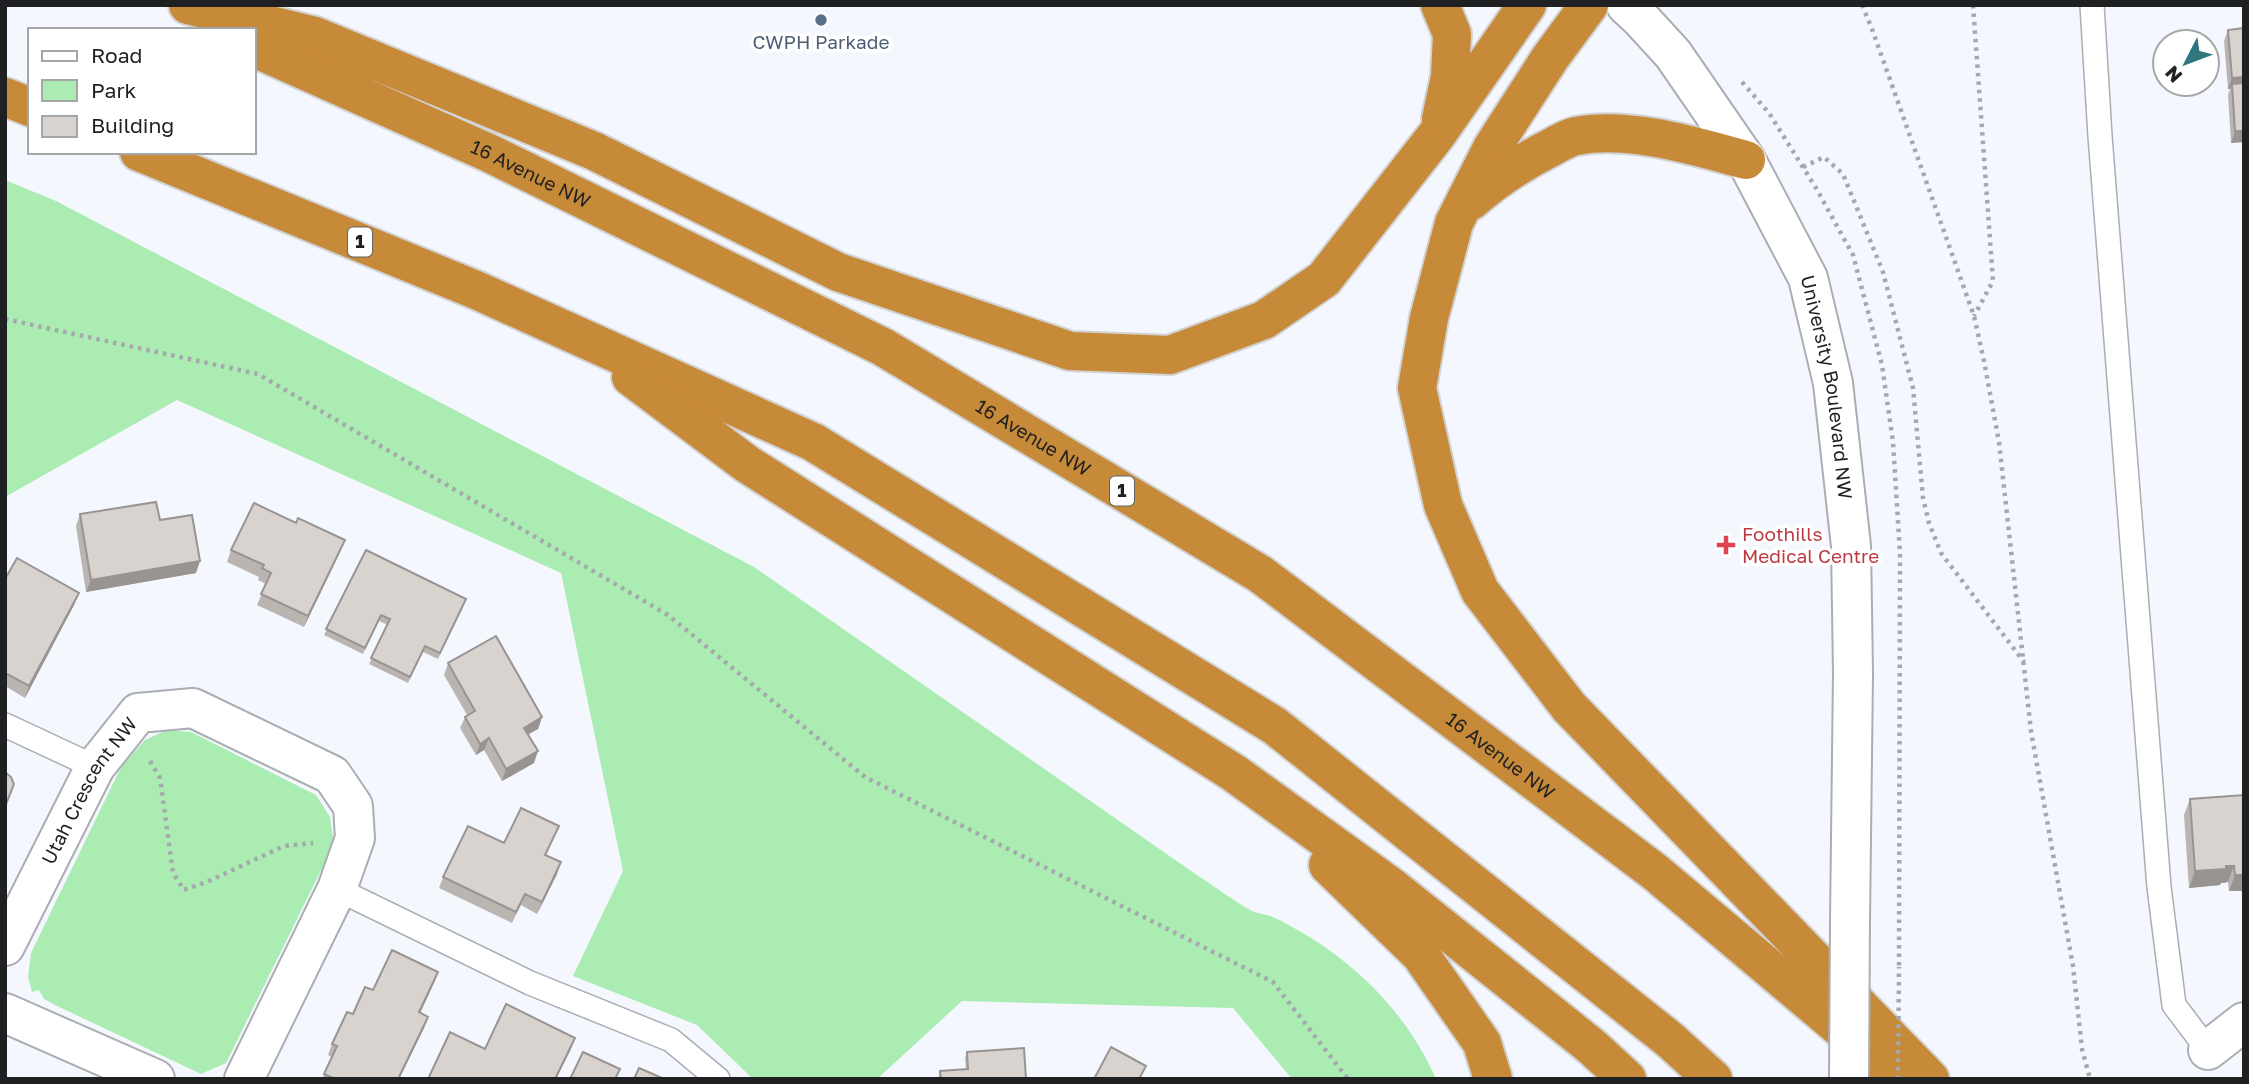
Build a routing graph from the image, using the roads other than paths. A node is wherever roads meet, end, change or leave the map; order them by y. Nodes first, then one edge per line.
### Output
1 (158, 5) edge
2 (188, 5) edge
3 (1440, 5) edge
4 (1527, 5) edge
5 (1589, 5) edge
6 (1626, 5) edge
7 (2092, 5) edge
8 (208, 28) edge
9 (256, 49) edge
10 (5, 97) edge
11 (28, 106) edge
12 (1438, 133) junction
13 (144, 154) edge
14 (1746, 160) junction
15 (1461, 209) junction
16 (579, 337) junction
17 (5, 725) edge
18 (95, 766) junction
19 (1234, 773) junction
20 (337, 888) junction
21 (5, 946) edge
22 (5, 1013) edge
23 (2244, 1022) edge
24 (2208, 1050) joint
25 (155, 1079) edge
26 (244, 1079) edge
27 (718, 1079) edge
28 (1493, 1079) edge
29 (1627, 1079) edge
30 (1713, 1079) edge
31 (1849, 1079) edge
32 (1900, 1079) edge
33 (1930, 1079) edge

1 - 8 highway
2 - 12 highway
3 - 12 highway
4 - 12 highway
5 - 15 highway
6 - 14 street, University Boulevard NW
7 - 24 lane
9 - 32 highway, 16 Avenue NW / 1
10 - 11 highway
13 - 16 highway, 1
14 - 15 highway
14 - 31 street, University Boulevard NW, bridge
15 - 33 highway
16 - 19 highway
16 - 30 highway, 1
17 - 18 lane
18 - 20 street, Utah Crescent NW
18 - 21 street, Utah Crescent NW
19 - 28 highway
19 - 29 highway
20 - 26 street, Utah Crescent NW
20 - 27 lane
22 - 25 street
23 - 24 street

